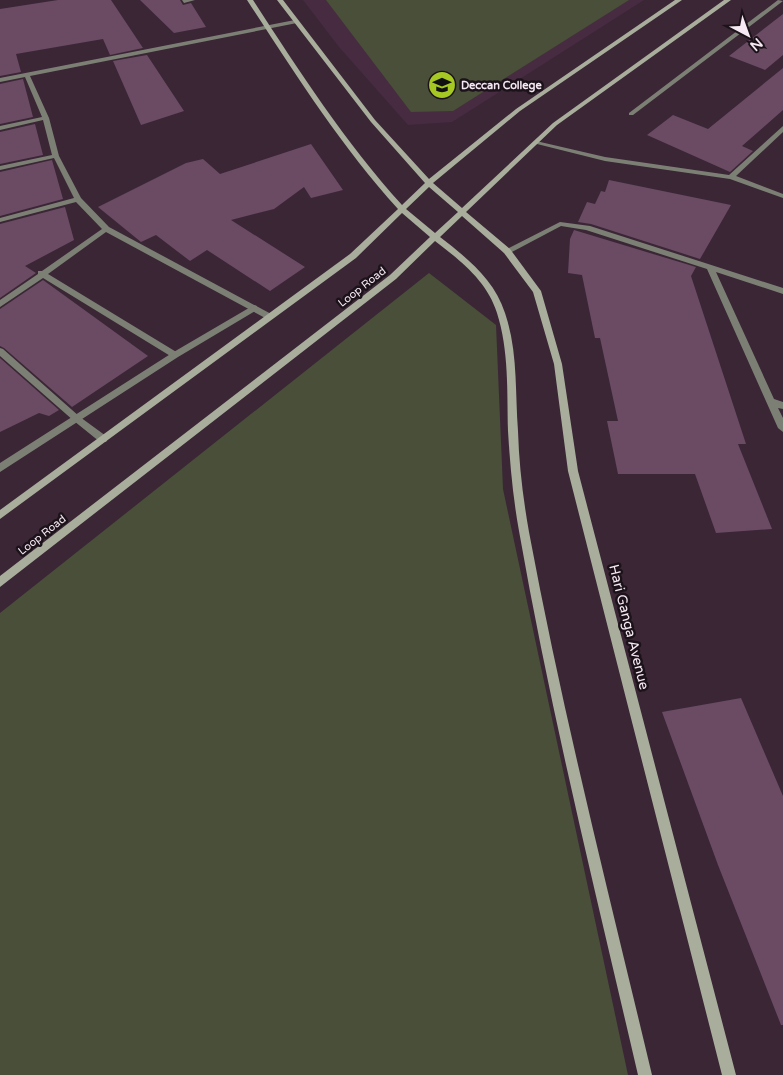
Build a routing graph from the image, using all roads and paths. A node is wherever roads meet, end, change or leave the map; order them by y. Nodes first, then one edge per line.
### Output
1 (192, 0) edge
2 (250, 0) edge
3 (280, 0) edge
4 (679, 0) edge
5 (728, 0) edge
6 (781, 0) edge
7 (184, 1) dead end
8 (295, 22) junction
9 (268, 27) junction
10 (28, 75) junction
11 (0, 80) edge
12 (632, 114) dead end
13 (46, 118) junction
14 (0, 128) edge
15 (783, 128) edge
16 (536, 143) junction
17 (56, 156) junction
18 (0, 168) edge
19 (731, 177) junction
20 (429, 183) junction
21 (783, 196) edge
22 (78, 199) junction
23 (401, 208) junction
24 (462, 212) junction
25 (0, 220) edge
26 (106, 229) junction
27 (436, 238) junction
28 (507, 251) junction
29 (710, 268) junction
30 (41, 273) junction
31 (783, 291) edge
32 (0, 304) edge
33 (254, 308) junction
34 (270, 317) junction
35 (0, 351) edge
36 (175, 355) junction
37 (771, 401) junction
38 (783, 406) edge
39 (77, 420) junction
40 (783, 428) edge
41 (103, 439) junction
42 (0, 468) edge
43 (0, 515) edge
44 (0, 582) edge
45 (645, 1075) edge
46 (729, 1075) edge

1 - 7 street
2 - 9 street
3 - 8 street, Hari Ganga Avenue
4 - 20 street
5 - 16 street, Loop Road
6 - 12 street
8 - 9 street
8 - 20 street, Hari Ganga Avenue
9 - 10 street
9 - 23 street
10 - 11 street
10 - 13 street
13 - 14 street
13 - 17 street
15 - 19 street
16 - 19 street
16 - 24 street, Loop Road
17 - 18 street
17 - 22 street
19 - 21 street
20 - 23 street
20 - 24 street, Hari Ganga Avenue
22 - 25 street
22 - 26 street
23 - 27 street
23 - 34 street
24 - 27 street, Loop Road
24 - 28 street, Hari Ganga Avenue
26 - 30 street
26 - 33 street
27 - 44 street, Loop Road
27 - 45 street
28 - 29 street
28 - 46 street, Hari Ganga Avenue
29 - 31 street
29 - 37 street
30 - 32 street
30 - 36 street
33 - 34 street
33 - 36 street
34 - 41 street
35 - 39 street
36 - 39 street
37 - 38 street
37 - 40 street
39 - 41 street
39 - 42 street
41 - 43 street

